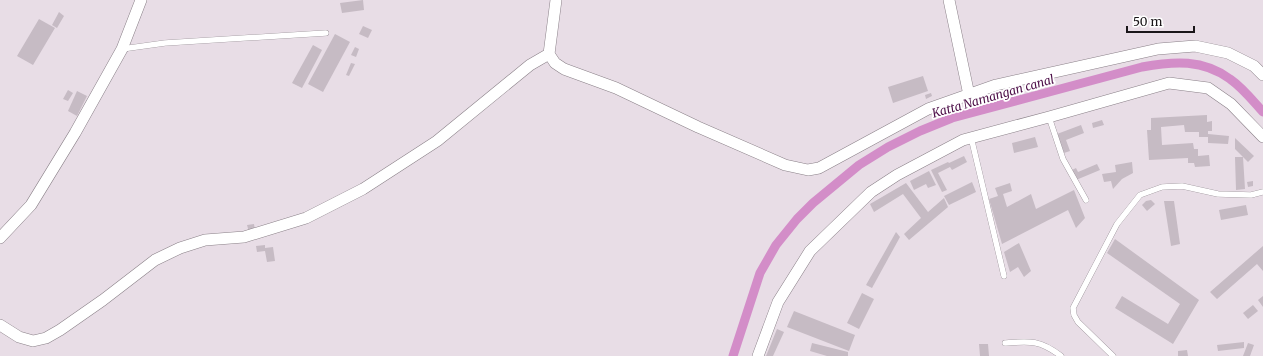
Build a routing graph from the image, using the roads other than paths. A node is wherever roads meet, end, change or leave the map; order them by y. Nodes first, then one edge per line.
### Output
1 (141, 0) edge
2 (556, 0) edge
3 (948, 0) edge
4 (326, 33) dead end
5 (122, 49) junction
6 (549, 54) junction
7 (1263, 75) edge
8 (969, 94) junction
9 (1049, 117) junction
10 (971, 137) junction
11 (1263, 137) edge
12 (1263, 192) edge
13 (1086, 200) dead end
14 (0, 238) edge
15 (1004, 276) dead end
16 (0, 325) edge
17 (1005, 343) dead end
18 (758, 356) edge
19 (1060, 356) edge
20 (1113, 356) edge

1 - 5 street
2 - 6 street
3 - 8 street
4 - 5 lane
5 - 14 street
6 - 8 street
6 - 16 street
7 - 8 street
9 - 10 street
9 - 11 street
9 - 13 lane
10 - 15 lane
10 - 18 street
12 - 20 lane
17 - 19 lane

